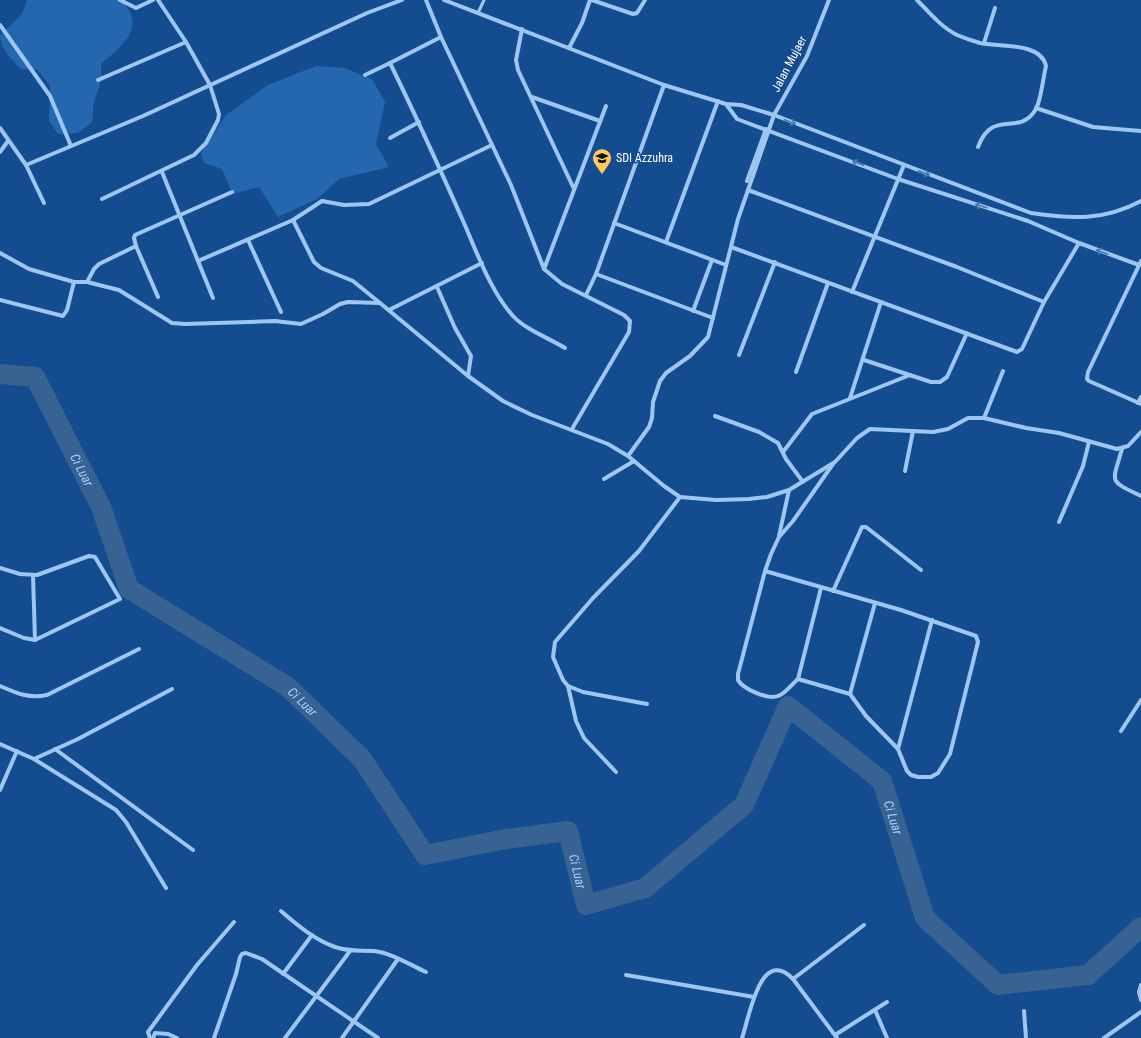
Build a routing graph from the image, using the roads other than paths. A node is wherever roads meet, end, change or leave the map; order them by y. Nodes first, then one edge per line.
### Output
1 (120, 0) edge
2 (153, 0) edge
3 (158, 0) edge
4 (402, 0) edge
5 (426, 0) edge
6 (444, 0) edge
7 (484, 0) edge
8 (591, 0) edge
9 (645, 0) edge
10 (830, 0) edge
11 (917, 0) edge
12 (995, 8) dead end
13 (478, 12) junction
14 (0, 25) edge
15 (522, 30) junction
16 (441, 37) junction
17 (186, 42) junction
18 (984, 43) junction
19 (569, 48) junction
20 (390, 63) junction
21 (365, 75) dead end
22 (98, 80) dead end
23 (210, 85) junction
24 (664, 85) junction
25 (532, 97) junction
26 (718, 101) junction
27 (726, 104) junction
28 (606, 106) dead end
29 (1036, 108) junction
30 (774, 115) junction
31 (600, 121) junction
32 (419, 122) junction
33 (0, 128) edge
34 (768, 130) junction
35 (1141, 131) edge
36 (390, 138) dead end
37 (8, 141) junction
38 (492, 145) junction
39 (71, 146) junction
40 (978, 147) dead end
41 (0, 152) edge
42 (904, 165) junction
43 (26, 166) junction
44 (440, 169) junction
45 (162, 172) junction
46 (898, 179) junction
47 (747, 181) dead end
48 (574, 190) junction
49 (748, 190) junction
50 (232, 192) dead end
51 (102, 199) dead end
52 (1141, 201) edge
53 (44, 203) dead end
54 (1031, 213) junction
55 (180, 215) junction
56 (293, 220) junction
57 (1028, 221) junction
58 (614, 223) junction
59 (873, 236) junction
60 (248, 240) junction
61 (666, 242) junction
62 (1079, 243) junction
63 (136, 246) junction
64 (730, 247) junction
65 (0, 253) edge
66 (712, 260) junction
67 (198, 261) junction
68 (774, 262) junction
69 (482, 263) junction
70 (1140, 263) edge
71 (726, 265) junction
72 (544, 269) junction
73 (596, 274) junction
74 (74, 282) junction
75 (87, 282) junction
76 (828, 283) junction
77 (437, 287) junction
78 (852, 292) junction
79 (586, 295) junction
80 (158, 297) dead end
81 (213, 298) dead end
82 (0, 300) edge
83 (881, 302) junction
84 (1044, 302) junction
85 (380, 303) junction
86 (389, 310) junction
87 (694, 311) junction
88 (281, 312) dead end
89 (713, 318) junction
90 (967, 333) junction
91 (565, 348) dead end
92 (739, 356) dead end
93 (864, 360) junction
94 (1003, 371) dead end
95 (796, 372) dead end
96 (910, 375) junction
97 (468, 376) junction
98 (1141, 397) edge
99 (850, 398) junction
100 (1139, 403) edge
101 (715, 416) dead end
102 (984, 418) junction
103 (572, 430) junction
104 (913, 431) junction
105 (1141, 432) edge
106 (1089, 442) junction
107 (1122, 449) junction
108 (783, 452) junction
109 (628, 456) junction
110 (634, 461) junction
111 (835, 462) junction
112 (905, 472) dead end
113 (604, 479) dead end
114 (803, 482) junction
115 (790, 490) junction
116 (1141, 496) edge
117 (680, 497) junction
118 (1060, 522) dead end
119 (779, 537) junction
120 (0, 568) edge
121 (921, 570) dead end
122 (765, 571) junction
123 (33, 575) junction
124 (821, 588) junction
125 (833, 592) junction
126 (875, 603) junction
127 (932, 620) junction
128 (0, 628) edge
129 (35, 640) junction
130 (139, 649) dead end
131 (798, 679) junction
132 (0, 686) edge
133 (568, 686) junction
134 (172, 689) dead end
135 (850, 694) junction
136 (1141, 700) edge
137 (647, 704) dead end
138 (1121, 731) dead end
139 (0, 744) edge
140 (55, 749) junction
141 (898, 749) junction
142 (17, 751) junction
143 (34, 759) junction
144 (616, 772) dead end
145 (0, 790) edge
146 (193, 850) dead end
147 (166, 888) dead end
148 (281, 911) dead end
149 (234, 922) dead end
150 (864, 925) dead end
151 (312, 935) junction
152 (350, 951) junction
153 (398, 958) junction
154 (426, 972) dead end
155 (283, 974) junction
156 (626, 976) dead end
157 (793, 979) junction
158 (1141, 985) edge
159 (317, 995) junction
160 (754, 997) junction
161 (1141, 1000) edge
162 (887, 1002) dead end
163 (875, 1010) junction
164 (1024, 1011) dead end
165 (1141, 1012) edge
166 (354, 1020) junction
167 (836, 1036) edge
168 (151, 1038) edge
169 (178, 1038) edge
170 (214, 1038) edge
171 (285, 1038) edge
172 (342, 1038) edge
173 (378, 1038) edge
174 (742, 1038) edge
175 (887, 1038) edge
176 (1026, 1038) edge
177 (1104, 1038) edge

1 - 2 street
3 - 17 street
4 - 23 street
5 - 16 street
6 - 13 street
7 - 13 lane
8 - 9 street
8 - 19 street
10 - 30 street, Jalan Mujaer
11 - 18 street
12 - 18 street
13 - 15 street
14 - 39 street
15 - 19 street
15 - 25 street
16 - 20 street
16 - 38 street
17 - 22 street
17 - 23 street
18 - 29 street
19 - 24 street
20 - 21 street
20 - 32 street
23 - 39 street
23 - 45 street
24 - 26 street
24 - 58 street
25 - 31 street
25 - 48 street
26 - 27 street
26 - 61 street
27 - 30 street
27 - 34 street
28 - 31 street
29 - 35 street
29 - 40 street
30 - 34 street, Jalan Mujaer
30 -> 42 street
31 - 48 street
32 - 36 street
32 - 44 street
33 - 37 street
46 -> 34 street
34 - 47 street
34 - 49 street
37 - 41 street
37 - 43 street
38 - 44 street
38 - 72 street
39 - 43 street
42 - 46 street
42 -> 54 street
43 - 53 street
44 - 56 street
44 - 69 street
45 - 51 street
45 - 55 street
57 -> 46 street
46 - 59 street
48 - 72 street
49 - 59 street
49 - 64 street
50 - 55 street
52 - 54 street
54 - 57 street
55 - 63 street
55 - 67 street
56 - 60 street
56 - 85 street
57 - 62 street
58 - 61 street
58 - 73 street
59 - 78 street
59 - 84 street
60 - 67 street
60 - 88 street
61 - 66 street
70 -> 62 street
62 - 84 street
63 - 75 street
63 - 80 street
64 - 68 street
64 - 71 street
65 - 74 street
66 - 71 street
66 - 87 street
67 - 81 street
68 - 76 street
68 - 92 street
69 - 77 street
69 - 91 street
70 - 100 street
71 - 89 street
72 - 79 street
73 - 79 street
73 - 87 street
74 - 75 street
74 - 82 street
75 - 85 street
76 - 78 street
76 - 95 street
77 - 86 street
77 - 97 street
78 - 83 street
79 - 103 street
83 - 90 street
83 - 93 street
84 - 90 street
85 - 86 street
86 - 97 street
87 - 89 street
89 - 109 street
90 - 96 street
93 - 96 street
93 - 99 street
94 - 102 street
96 - 99 street
97 - 103 street
98 - 100 street
99 - 108 street
101 - 108 street
102 - 104 street
102 - 106 street
103 - 109 street
104 - 111 street
104 - 112 street
105 - 107 street
106 - 107 street
106 - 118 street
107 - 116 street
108 - 114 street
109 - 110 street
110 - 113 street
110 - 117 street
111 - 114 street
111 - 119 street
114 - 115 street
115 - 117 street
115 - 119 street
117 - 133 street
119 - 122 street
120 - 123 street
121 - 125 street
122 - 124 street
122 - 131 street
123 - 129 street
123 - 129 street
124 - 125 street
124 - 131 street
125 - 126 street
126 - 127 street
126 - 135 street
127 - 141 street
127 - 141 street
128 - 129 street
130 - 132 street
131 - 135 street
133 - 137 street
133 - 144 street
134 - 140 street
135 - 141 street
136 - 138 street
139 - 142 street
140 - 143 street
140 - 146 street
142 - 143 street
142 - 145 street
143 - 147 street
148 - 151 street
149 - 168 street
150 - 157 street
151 - 152 street
151 - 155 street
152 - 153 street
152 - 159 street
153 - 154 street
153 - 166 street
155 - 159 street
155 - 170 street
156 - 160 street
157 - 160 street
157 - 167 street
158 - 161 street
159 - 166 street
159 - 171 street
160 - 174 street
162 - 163 street
163 - 167 street
163 - 175 street
164 - 176 street
165 - 177 street
166 - 172 street
166 - 173 street
168 - 169 street

